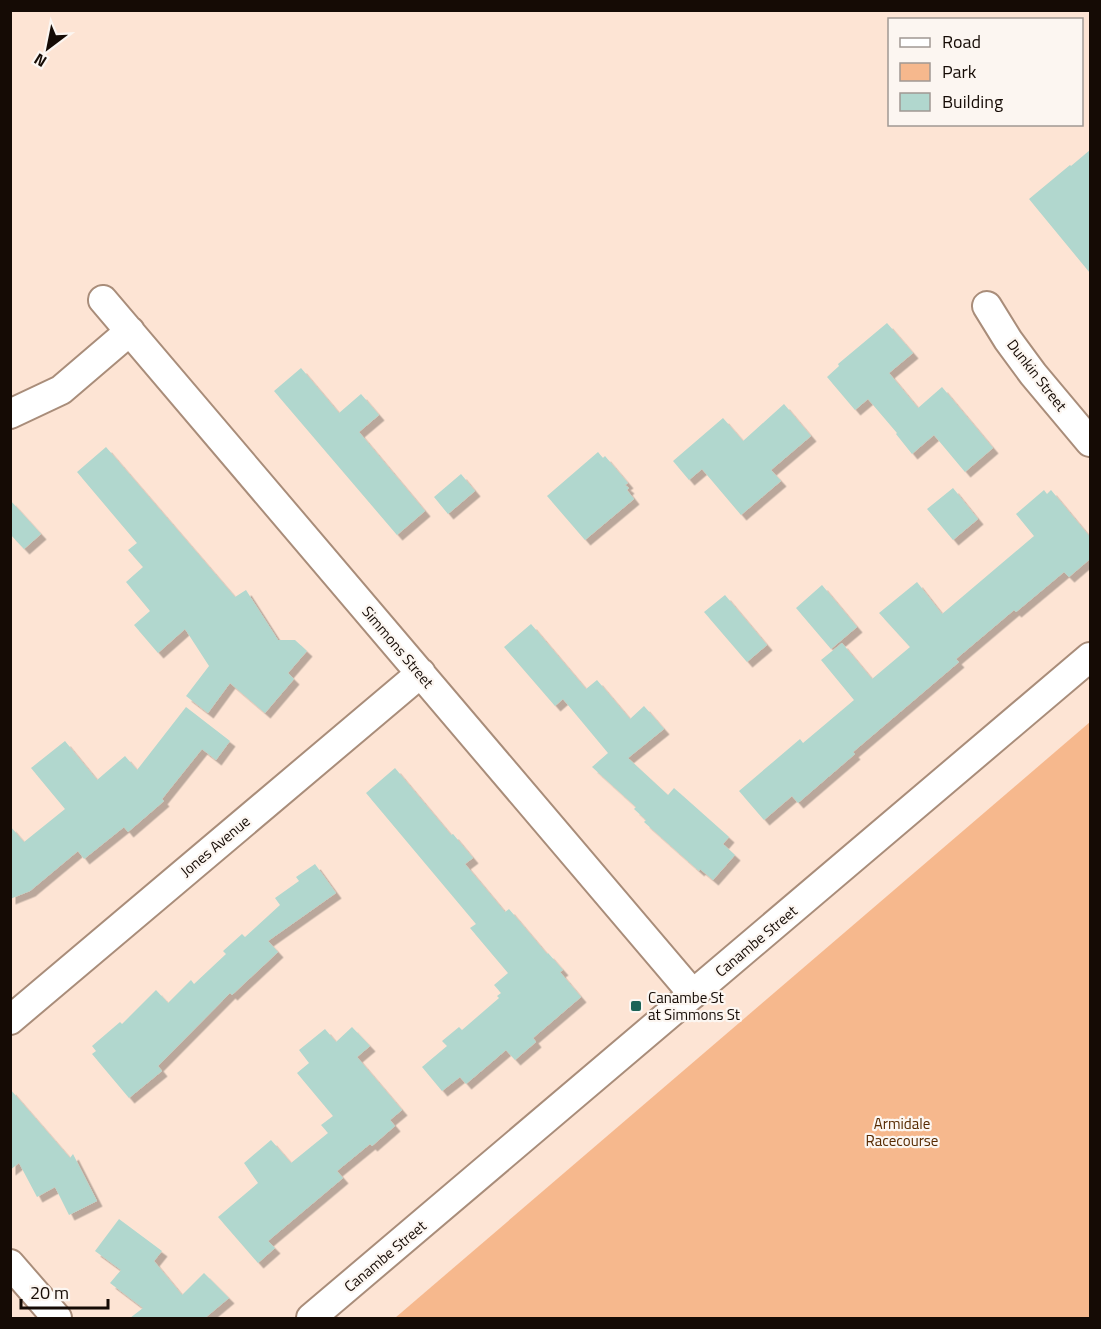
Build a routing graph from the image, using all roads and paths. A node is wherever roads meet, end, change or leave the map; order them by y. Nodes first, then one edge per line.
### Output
1 (103, 300) dead end
2 (987, 306) dead end
3 (130, 331) junction
4 (10, 414) edge
5 (1090, 442) edge
6 (1090, 657) edge
7 (421, 673) junction
8 (693, 994) junction
9 (10, 1020) edge
10 (10, 1264) edge
11 (57, 1318) edge
12 (311, 1318) edge

1 - 3 street, Simmons Street
2 - 5 street, Dunkin Street
3 - 4 street
3 - 7 street, Simmons Street
6 - 8 street, Canambe Street
7 - 8 street, Simmons Street
7 - 9 street, Jones Avenue
8 - 12 street, Canambe Street
10 - 11 street

